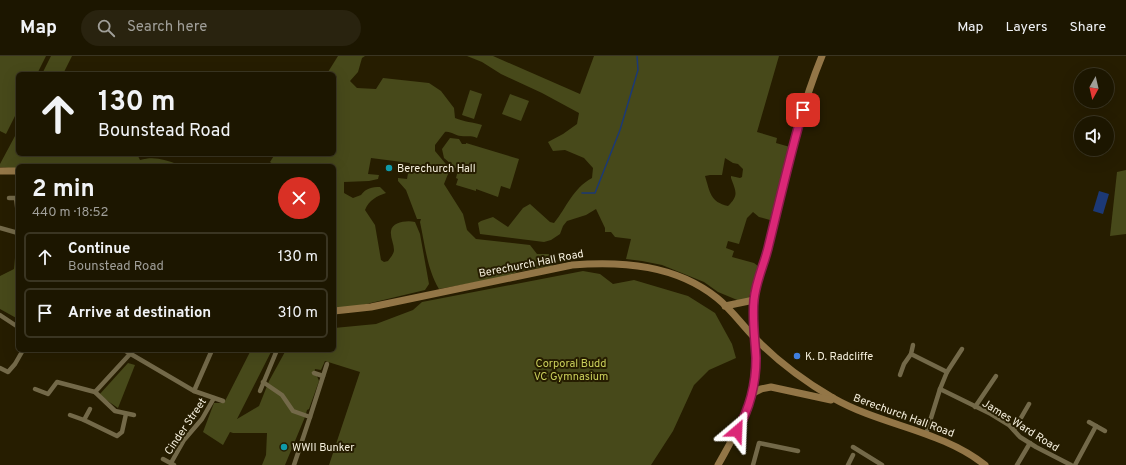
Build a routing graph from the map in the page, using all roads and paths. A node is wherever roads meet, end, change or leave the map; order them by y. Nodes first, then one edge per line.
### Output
1 (822, 56) edge
2 (0, 171) edge
3 (16, 171) edge
4 (9, 198) dead end
5 (16, 198) edge
6 (0, 228) edge
7 (16, 232) edge
8 (754, 300) junction
9 (725, 306) junction
10 (336, 311) edge
11 (0, 315) edge
12 (16, 326) edge
13 (755, 338) junction
14 (913, 345) dead end
15 (767, 349) junction
16 (962, 349) dead end
17 (22, 352) edge
18 (127, 352) edge
19 (211, 352) edge
20 (277, 352) edge
21 (130, 354) junction
22 (911, 354) junction
23 (756, 357) junction
24 (327, 364) dead end
25 (0, 368) edge
26 (314, 372) dead end
27 (947, 372) junction
28 (900, 375) dead end
29 (323, 376) junction
30 (996, 376) dead end
31 (263, 382) junction
32 (35, 389) dead end
33 (940, 389) junction
34 (194, 391) junction
35 (260, 391) dead end
36 (95, 392) junction
37 (753, 392) junction
38 (48, 394) junction
39 (214, 398) junction
40 (833, 398) junction
41 (45, 400) dead end
42 (223, 401) dead end
43 (1029, 404) dead end
44 (975, 407) junction
45 (90, 409) dead end
46 (126, 414) junction
47 (70, 415) dead end
48 (134, 415) dead end
49 (1023, 415) junction
50 (310, 417) junction
51 (1029, 418) dead end
52 (84, 420) junction
53 (1089, 422) dead end
54 (1096, 426) junction
55 (1014, 430) junction
56 (1105, 431) dead end
57 (926, 434) junction
58 (1030, 443) junction
59 (853, 447) dead end
60 (798, 451) dead end
61 (853, 455) dead end
62 (163, 459) dead end
63 (173, 464) edge
64 (294, 465) edge
65 (718, 465) edge
66 (753, 465) edge
67 (848, 465) edge
68 (882, 465) edge
69 (985, 465) edge
70 (1017, 465) edge
71 (1071, 465) edge
72 (1075, 465) edge

1 - 8 street
2 - 3 street
4 - 5 street
6 - 7 street
8 - 9 street
8 - 13 street
9 - 10 street, Berechurch Hall Road
9 - 13 street, Berechurch Hall Road
11 - 12 street
13 - 15 street, Berechurch Hall Road
13 - 23 street
14 - 22 street
15 - 23 street
15 - 40 street, Berechurch Hall Road
16 - 27 street
17 - 25 street
18 - 21 street
19 - 34 street
20 - 31 street
21 - 34 street
21 - 36 street
22 - 27 street
22 - 28 street
23 - 37 street
24 - 29 street
26 - 29 street
27 - 33 street
29 - 50 street
30 - 44 street
31 - 35 street
31 - 50 street
32 - 38 street
33 - 44 street, James Ward Road
33 - 57 street
34 - 39 street
36 - 38 street
36 - 46 street
37 - 40 street
37 - 65 street
38 - 41 street
39 - 42 street
39 - 63 street, Cinder Street
40 - 57 street, Berechurch Hall Road
43 - 49 street
44 - 55 street, James Ward Road
45 - 52 street
46 - 48 street
46 - 52 street
47 - 52 street
49 - 51 street
49 - 55 street
50 - 64 street
53 - 54 street
54 - 56 street
54 - 72 street
55 - 58 street, James Ward Road
57 - 69 street, Berechurch Hall Road
58 - 70 street
58 - 71 street, James Ward Road
59 - 68 street
60 - 66 street
61 - 67 street
62 - 63 street, Cinder Street

